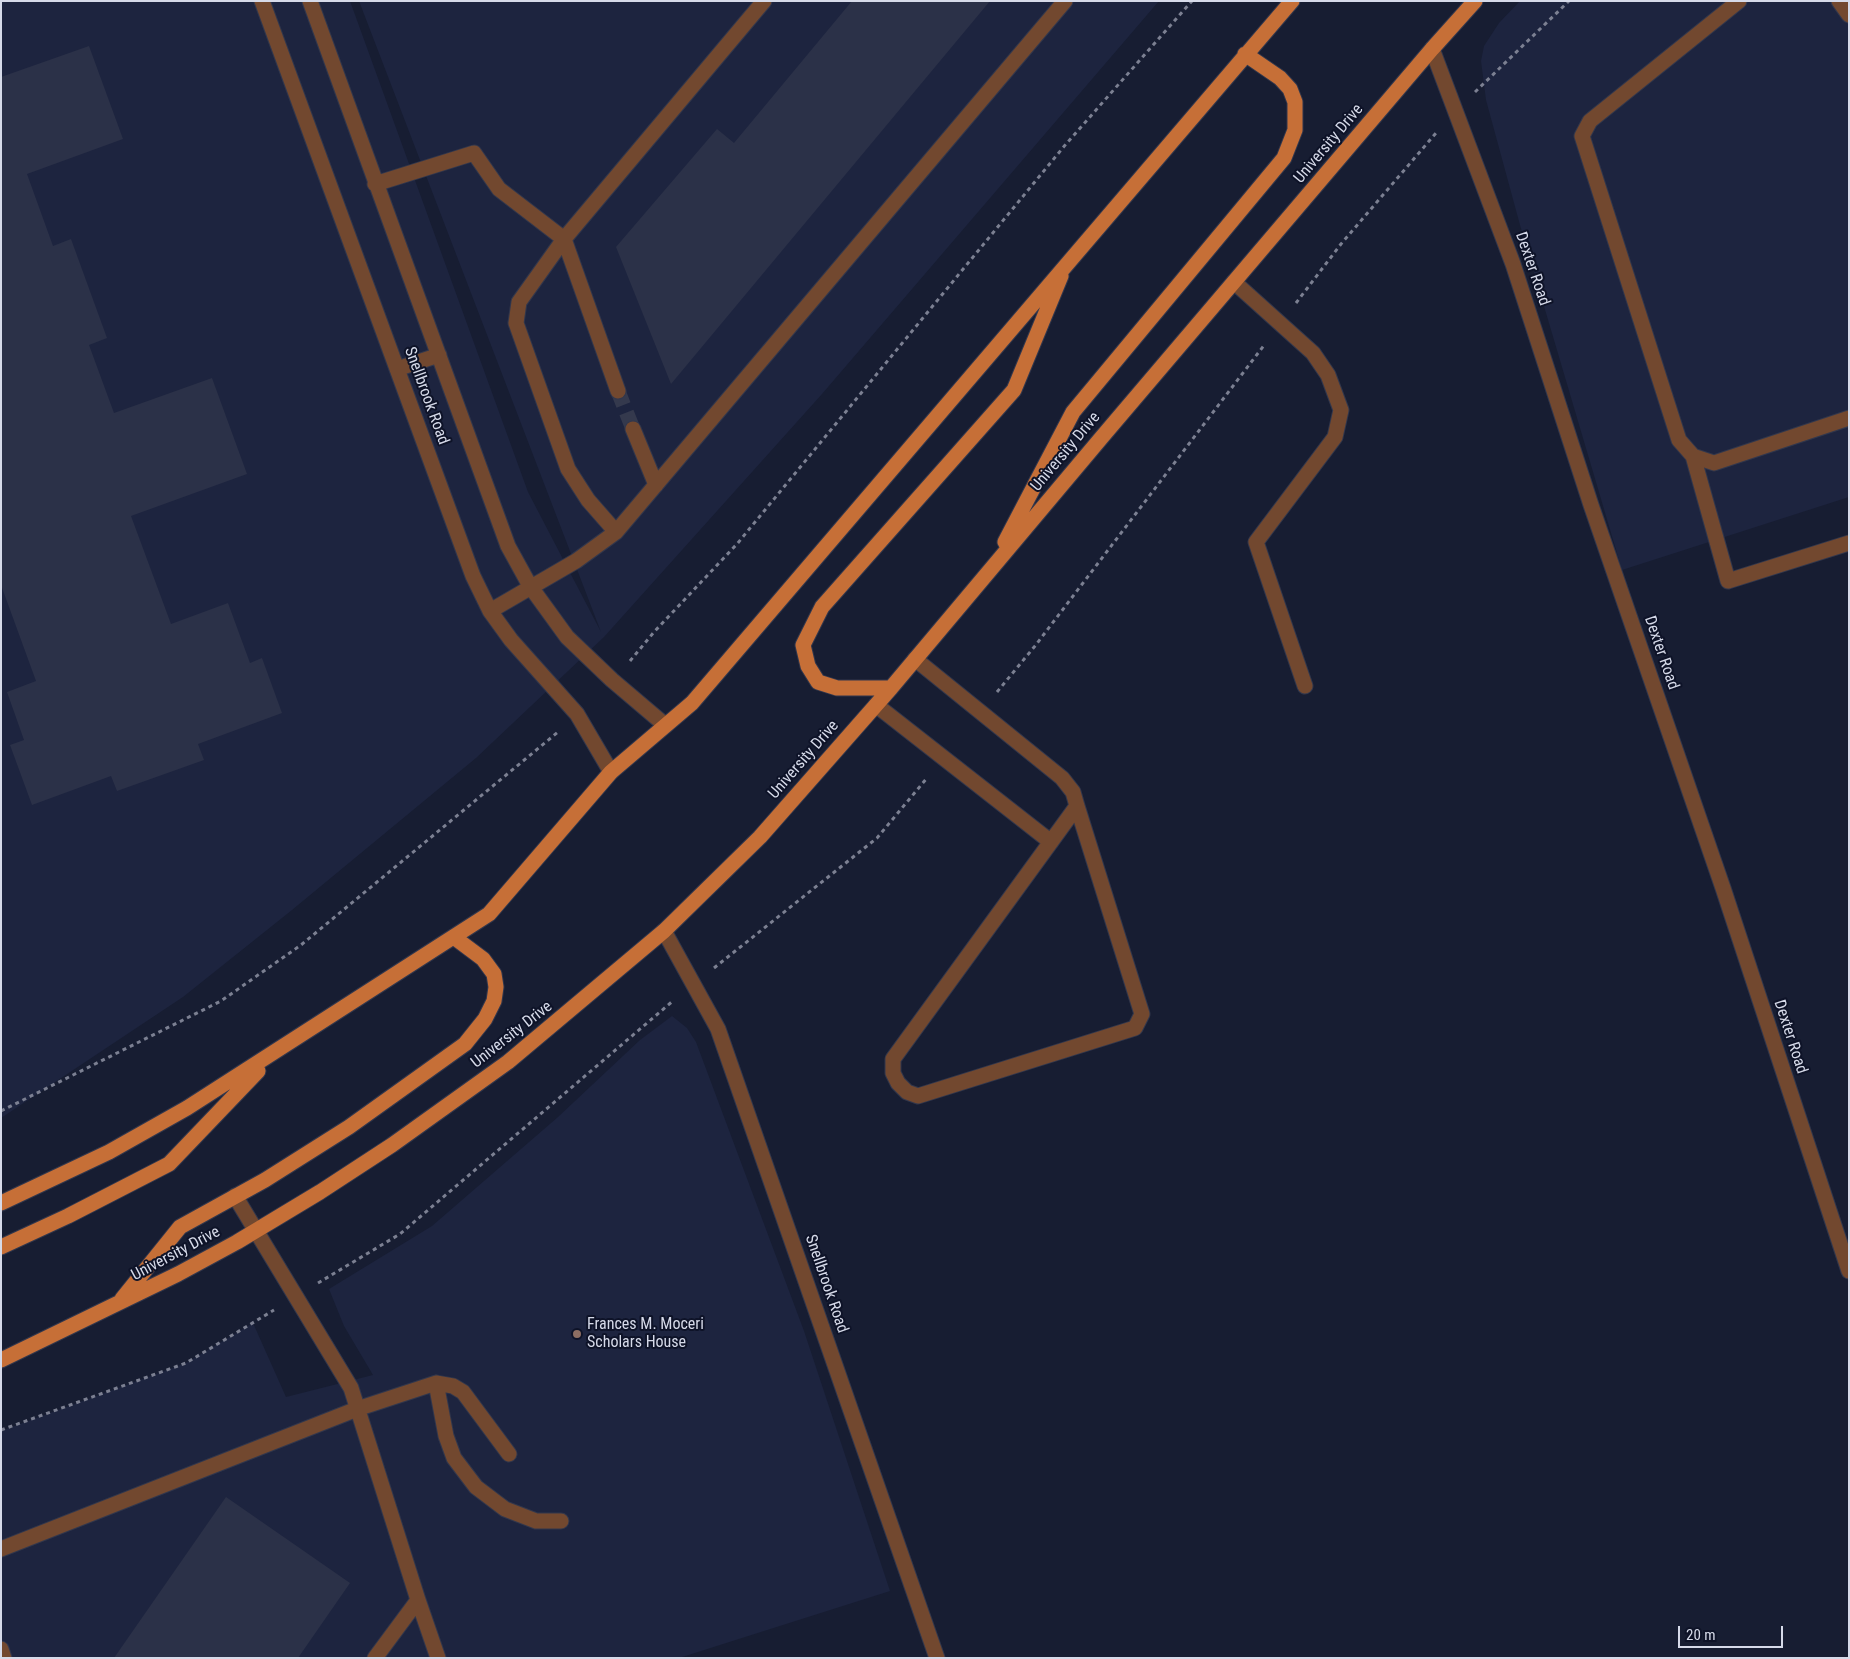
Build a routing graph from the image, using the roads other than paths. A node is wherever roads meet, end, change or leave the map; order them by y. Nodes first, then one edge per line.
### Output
1 (262, 1) edge
2 (310, 1) edge
3 (764, 1) edge
4 (1065, 1) edge
5 (1292, 1) edge
6 (1476, 1) edge
7 (1739, 1) edge
8 (1839, 1) edge
9 (1849, 15) edge
10 (1432, 49) junction
11 (1245, 54) junction
12 (375, 184) junction
13 (564, 240) junction
14 (1066, 263) junction
15 (1234, 282) junction
16 (439, 355) junction
17 (397, 370) junction
18 (618, 391) tunnel mouth
19 (1849, 418) edge
20 (633, 429) tunnel mouth
21 (1693, 456) junction
22 (656, 485) junction
23 (616, 532) junction
24 (1849, 543) edge
25 (991, 568) junction
26 (530, 586) junction
27 (490, 611) junction
28 (915, 659) junction
29 (1305, 686) dead end
30 (890, 688) junction
31 (876, 705) junction
32 (665, 725) junction
33 (611, 772) junction
34 (1077, 806) junction
35 (1051, 842) junction
36 (664, 930) junction
37 (455, 938) junction
38 (274, 1054) junction
39 (236, 1196) junction
40 (1, 1203) edge
41 (257, 1230) junction
42 (1, 1248) edge
43 (1849, 1271) edge
44 (118, 1304) junction
45 (1, 1360) edge
46 (436, 1383) junction
47 (358, 1409) junction
48 (508, 1454) dead end
49 (561, 1521) dead end
50 (1, 1549) edge
51 (418, 1600) junction
52 (1, 1649) edge
53 (4, 1658) edge
54 (375, 1658) edge
55 (438, 1658) edge
56 (937, 1658) edge

1 - 17 street, Snellbrook Road
2 - 12 street, Snellbrook Road
3 - 13 street
4 - 22 street
5 - 11 main road
6 - 10 main road, University Drive
7 - 21 street
8 - 9 street
10 - 15 main road, University Drive
10 - 43 street, Dexter Road
11 - 14 main road
11 - 25 main road
12 - 13 street
12 - 16 street, Snellbrook Road
13 - 18 street
13 - 23 street
14 - 30 main road
14 - 32 main road
15 - 25 main road, University Drive
15 - 29 street
16 - 17 street
16 - 26 street, Snellbrook Road
17 - 27 street, Snellbrook Road
19 - 21 street
20 - 22 street
21 - 24 street
22 - 23 street
23 - 26 street
25 - 28 main road, University Drive
26 - 27 street
26 - 32 street, Snellbrook Road
27 - 33 street, Snellbrook Road
28 - 30 main road, University Drive
28 - 34 street
30 - 31 main road, University Drive
31 - 35 street
31 - 36 main road, University Drive
32 - 33 main road
33 - 37 main road
34 - 35 street
34 - 35 street
36 - 41 main road, University Drive
36 - 56 street, Snellbrook Road
37 - 38 main road
37 - 39 main road
38 - 40 main road
38 - 42 main road
39 - 41 street
39 - 44 main road
41 - 44 main road, University Drive
41 - 47 street
44 - 45 main road, University Drive
46 - 47 street
46 - 48 street
46 - 49 street
47 - 50 street
47 - 51 street
51 - 54 street
51 - 55 street
52 - 53 street

